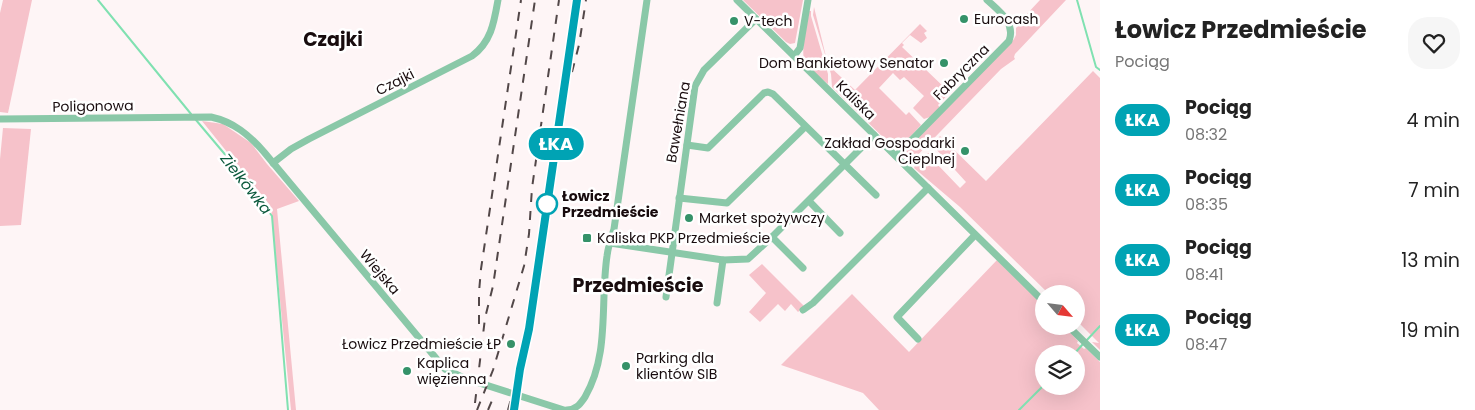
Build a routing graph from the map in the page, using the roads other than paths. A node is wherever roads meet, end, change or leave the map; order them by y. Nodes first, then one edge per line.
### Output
1 (498, 0) edge
2 (647, 0) edge
3 (736, 0) edge
4 (808, 0) edge
5 (987, 0) edge
6 (756, 19) junction
7 (794, 56) junction
8 (200, 117) joint
9 (0, 119) edge
10 (805, 127) junction
11 (874, 135) junction
12 (686, 145) junction
13 (896, 156) junction
14 (273, 163) junction
15 (845, 165) junction
16 (928, 188) junction
17 (876, 195) dead end
18 (679, 198) junction
19 (809, 201) junction
20 (840, 232) dead end
21 (975, 235) junction
22 (772, 237) junction
23 (610, 243) junction
24 (672, 252) junction
25 (723, 260) junction
26 (803, 268) dead end
27 (1035, 293) edge
28 (666, 297) dead end
29 (717, 303) dead end
30 (803, 310) dead end
31 (1077, 335) edge
32 (918, 339) dead end
33 (1100, 357) edge
34 (566, 410) edge
35 (573, 410) edge

1 - 14 street, Czajki
2 - 23 street
3 - 6 street, Kaliska
4 - 7 street
5 - 13 street, Fabryczna
6 - 7 street, Kaliska
6 - 12 street, Bawełniana
7 - 11 street, Kaliska
8 - 9 street, Poligonowa
8 - 14 street, Wiejska
10 - 12 street
10 - 15 street
10 - 18 street
11 - 13 street, Kaliska
11 - 15 street
12 - 18 street, Bawełniana
13 - 16 street, Kaliska
14 - 34 street, Wiejska
15 - 17 street
15 - 19 street
16 - 21 street, Kaliska
16 - 30 street
18 - 24 street, Bawełniana
19 - 20 street
19 - 22 street
21 - 27 street, Kaliska
21 - 32 street
22 - 25 street
22 - 26 street
23 - 24 street
23 - 35 street
24 - 25 street
24 - 28 street, Bawełniana
25 - 29 street
31 - 33 street
34 - 35 street, Wiejska

